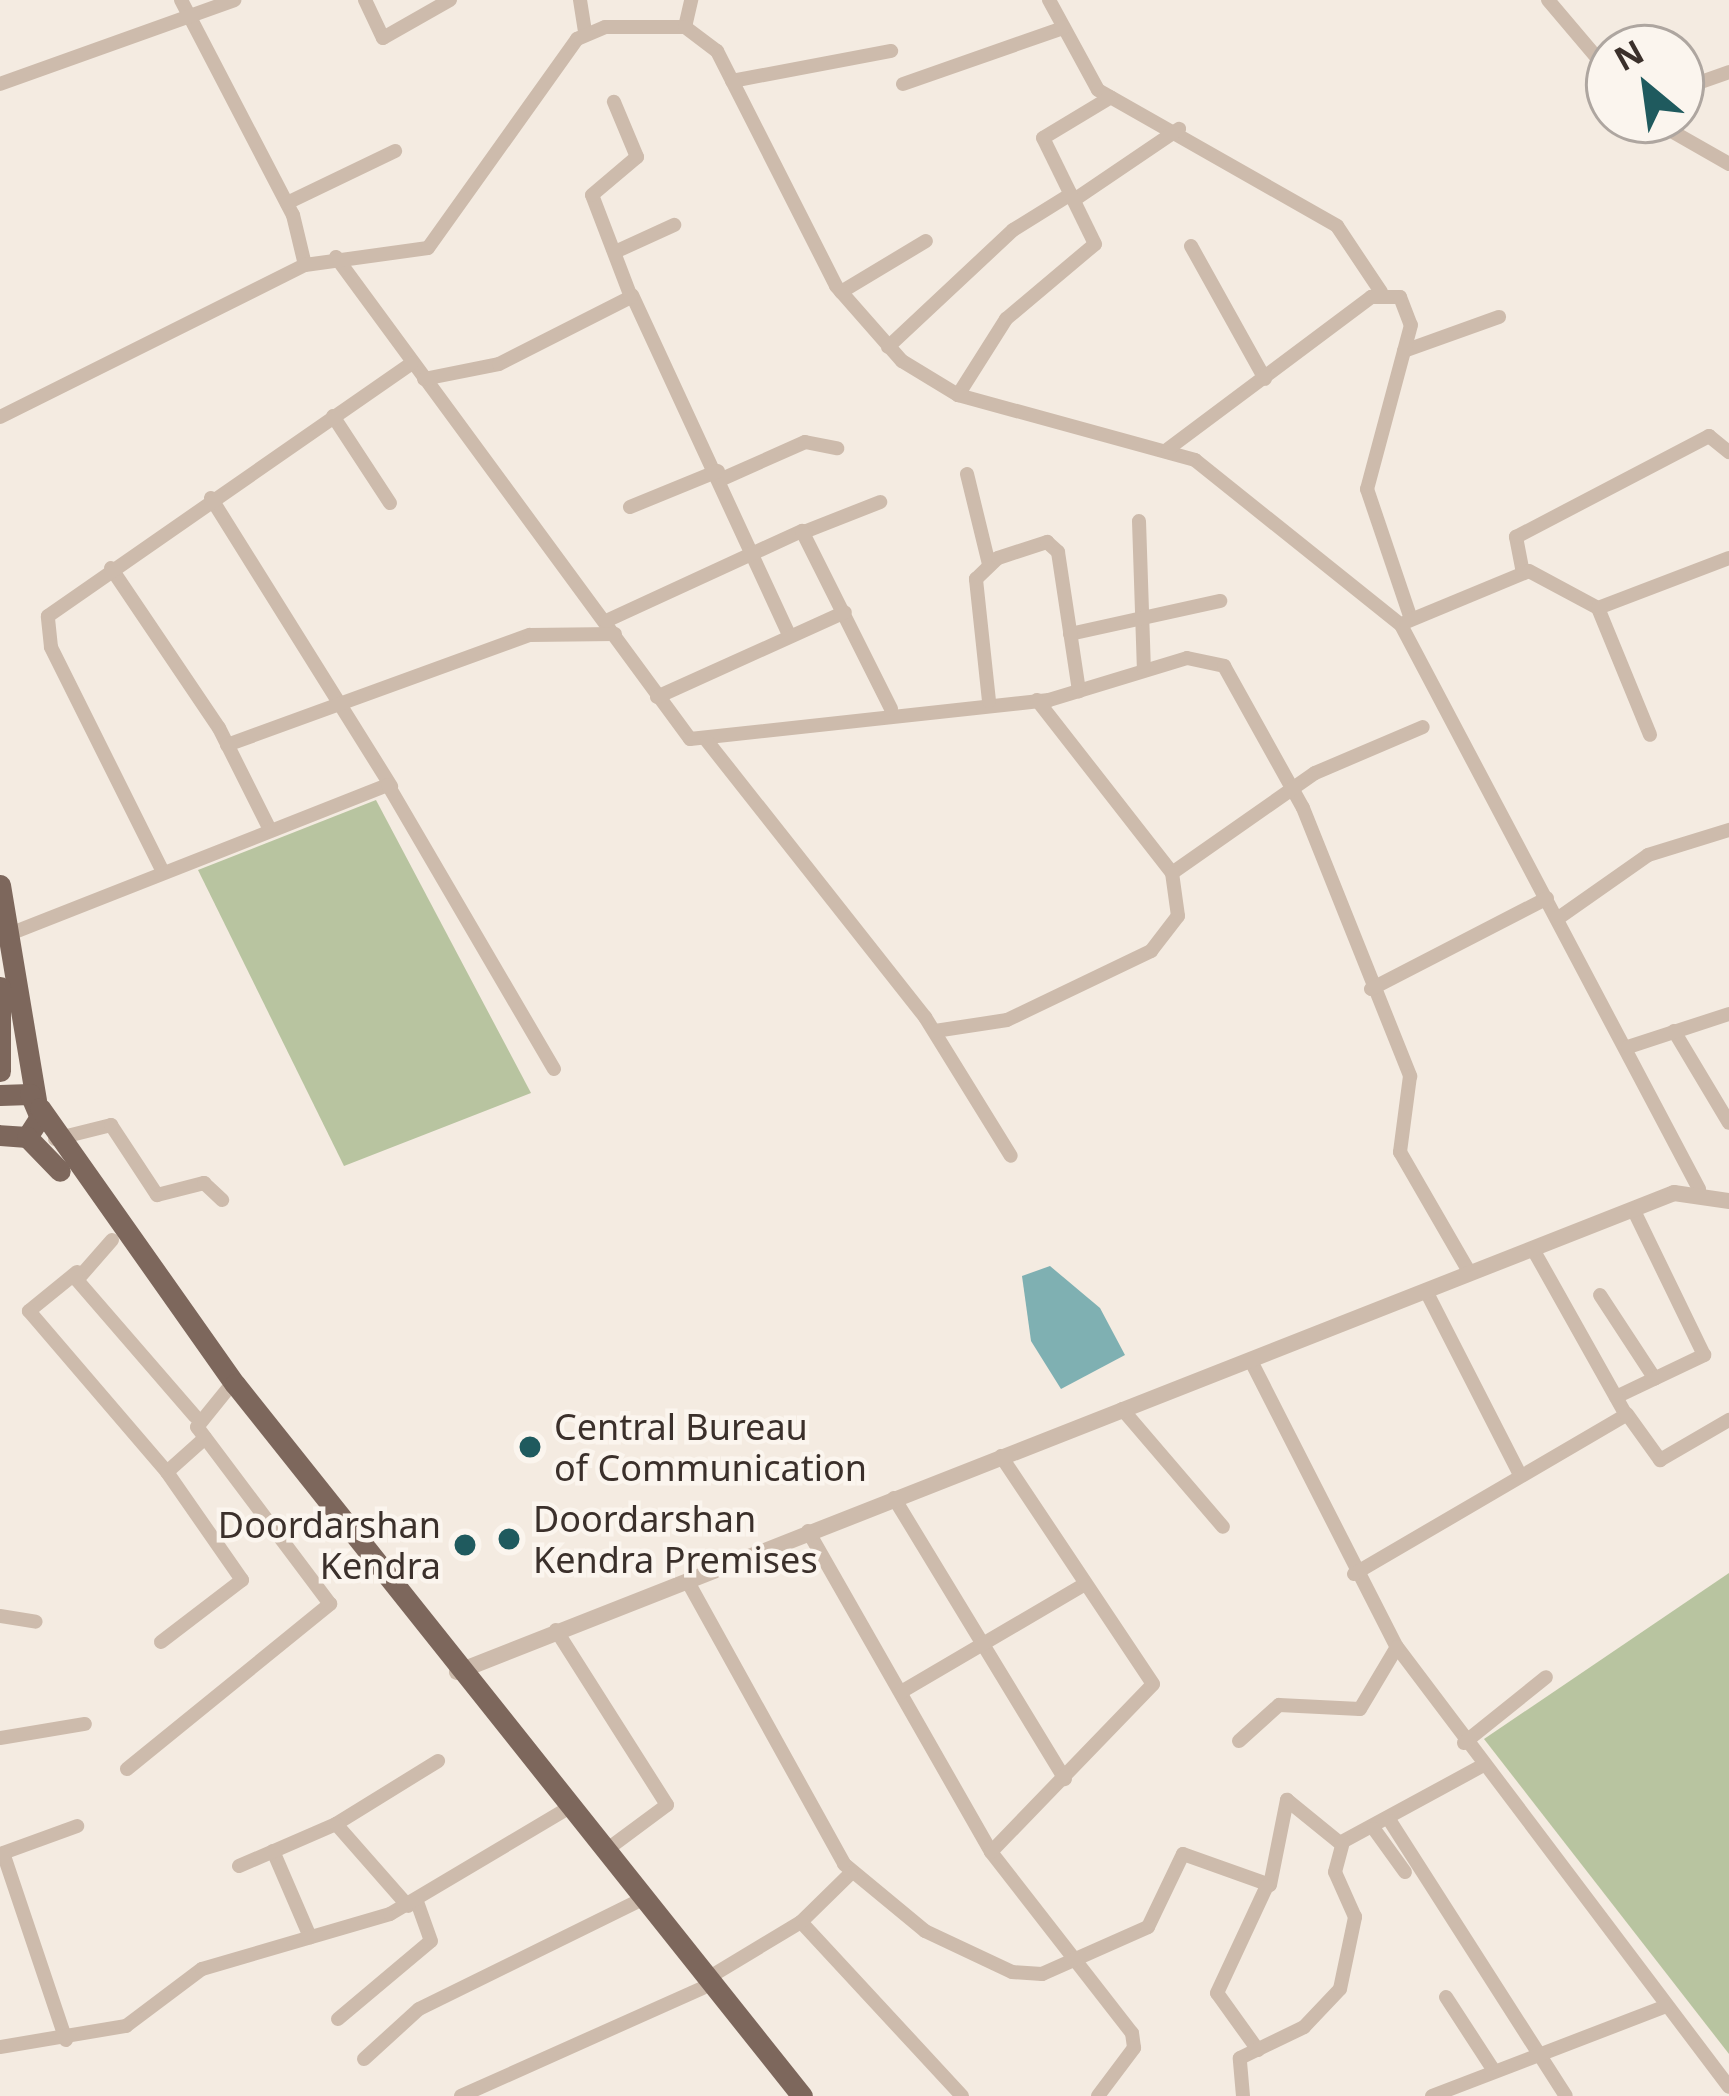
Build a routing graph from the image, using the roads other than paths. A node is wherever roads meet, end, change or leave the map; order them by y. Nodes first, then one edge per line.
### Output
1 (234, 0) edge
2 (365, 0) edge
3 (450, 0) edge
4 (580, 0) edge
5 (691, 0) edge
6 (1049, 0) edge
7 (1548, 0) edge
8 (184, 8) edge
9 (686, 27) junction
10 (1064, 28) junction
11 (585, 33) junction
12 (1585, 44) edge
13 (891, 51) dead end
14 (732, 81) junction
15 (0, 83) edge
16 (903, 84) dead end
17 (1111, 97) junction
18 (614, 101) dead end
19 (1179, 129) junction
20 (1694, 144) edge
21 (394, 151) dead end
22 (1729, 164) edge
23 (1073, 197) junction
24 (287, 202) junction
25 (674, 225) dead end
26 (926, 241) dead end
27 (1191, 246) dead end
28 (617, 251) junction
29 (336, 256) junction
30 (304, 265) junction
31 (842, 292) junction
32 (1381, 292) junction
33 (632, 295) junction
34 (1499, 317) dead end
35 (888, 347) junction
36 (1404, 351) junction
37 (412, 363) junction
38 (424, 379) junction
39 (1264, 379) junction
40 (958, 394) junction
41 (333, 416) junction
42 (0, 417) edge
43 (837, 448) dead end
44 (1168, 449) junction
45 (1729, 452) edge
46 (967, 474) dead end
47 (720, 475) junction
48 (212, 498) junction
49 (390, 502) dead end
50 (880, 502) dead end
51 (630, 507) dead end
52 (1139, 520) dead end
53 (804, 532) junction
54 (753, 550) junction
55 (1729, 558) edge
56 (988, 564) junction
57 (111, 568) junction
58 (1523, 573) junction
59 (1220, 601) dead end
60 (1598, 608) junction
61 (844, 612) junction
62 (1148, 616) junction
63 (1406, 622) junction
64 (610, 627) junction
65 (1070, 634) junction
66 (789, 635) junction
67 (1144, 669) junction
68 (1079, 691) junction
69 (657, 697) junction
70 (1037, 700) junction
71 (338, 701) junction
72 (989, 701) junction
73 (891, 709) junction
74 (1423, 727) dead end
75 (1650, 735) dead end
76 (707, 741) junction
77 (227, 745) junction
78 (391, 786) junction
79 (1293, 789) junction
80 (269, 828) junction
81 (1729, 830) edge
82 (163, 870) junction
83 (1172, 873) junction
84 (0, 885) edge
85 (1547, 898) junction
86 (1557, 920) junction
87 (7, 935) junction
88 (0, 985) edge
89 (1371, 989) junction
90 (1729, 1014) edge
91 (1674, 1030) junction
92 (935, 1031) junction
93 (1628, 1047) junction
94 (554, 1069) dead end
95 (0, 1071) edge
96 (0, 1095) edge
97 (38, 1104) junction
98 (1729, 1123) edge
99 (0, 1135) edge
100 (27, 1137) junction
101 (55, 1139) junction
102 (1011, 1156) dead end
103 (1700, 1190) junction
104 (222, 1200) dead end
105 (1729, 1201) edge
106 (1634, 1211) junction
107 (112, 1240) junction
108 (1534, 1251) junction
109 (77, 1272) junction
110 (1470, 1274) junction
111 (1426, 1291) junction
112 (1600, 1295) dead end
113 (1252, 1364) junction
114 (1655, 1379) junction
115 (226, 1390) junction
116 (1616, 1396) junction
117 (1122, 1409) junction
118 (1627, 1414) junction
119 (195, 1416) junction
120 (1729, 1420) edge
121 (205, 1438) junction
122 (1001, 1456) junction
123 (166, 1472) junction
124 (1520, 1474) junction
125 (894, 1498) junction
126 (1223, 1527) dead end
127 (808, 1531) junction
128 (1354, 1574) junction
129 (688, 1582) junction
130 (1084, 1584) junction
131 (0, 1616) edge
132 (36, 1622) dead end
133 (556, 1630) junction
134 (161, 1642) dead end
135 (976, 1647) junction
136 (1396, 1647) junction
137 (463, 1668) junction
138 (1546, 1677) dead end
139 (901, 1692) junction
140 (85, 1724) dead end
141 (0, 1738) edge
142 (1239, 1741) dead end
143 (1464, 1743) junction
144 (438, 1761) dead end
145 (1481, 1766) junction
146 (127, 1769) dead end
147 (1065, 1779) junction
148 (565, 1810) junction
149 (1390, 1821) junction
150 (336, 1825) junction
151 (77, 1826) dead end
152 (1374, 1829) junction
153 (0, 1834) edge
154 (1343, 1842) junction
155 (609, 1848) junction
156 (273, 1851) junction
157 (991, 1852) junction
158 (1, 1854) edge
159 (239, 1866) dead end
160 (1405, 1872) dead end
161 (851, 1873) junction
162 (1267, 1886) junction
163 (636, 1902) junction
164 (412, 1904) junction
165 (801, 1922) junction
166 (310, 1937) junction
167 (1066, 1957) junction
168 (705, 1983) junction
169 (1446, 1997) dead end
170 (1666, 2006) junction
171 (338, 2019) dead end
172 (67, 2040) junction
173 (0, 2047) edge
174 (1258, 2050) junction
175 (1543, 2055) junction
176 (364, 2059) dead end
177 (1494, 2071) junction
178 (1729, 2087) edge
179 (461, 2096) edge
180 (787, 2096) edge
181 (802, 2096) edge
182 (962, 2096) edge
183 (1097, 2096) edge
184 (1243, 2096) edge
185 (1432, 2096) edge
186 (1566, 2096) edge

1 - 8 street
2 - 3 street
4 - 11 street
5 - 9 street
6 - 10 street
7 - 12 street
8 - 15 street
8 - 24 street
9 - 11 street
9 - 14 street
10 - 16 street
10 - 17 street
11 - 29 street
13 - 14 street
14 - 31 street
17 - 19 street
17 - 23 street
18 - 28 street
19 - 23 street
19 - 32 street
20 - 22 street
21 - 24 street
23 - 35 street
23 - 40 street
24 - 30 street
25 - 28 street
26 - 31 street
27 - 39 street
28 - 33 street
29 - 30 street
29 - 37 street
30 - 42 street
31 - 35 street
32 - 36 street
32 - 39 street
33 - 38 street
33 - 47 street
34 - 36 street
35 - 40 street
36 - 63 street
37 - 38 street
37 - 41 street
38 - 64 street
39 - 44 street
40 - 44 street
41 - 48 street
41 - 49 street
43 - 47 street
44 - 63 street
45 - 58 street
46 - 56 street
47 - 51 street
47 - 54 street
48 - 57 street
48 - 71 street
50 - 53 street
52 - 62 street
53 - 54 street
53 - 61 street
54 - 64 street
54 - 66 street
55 - 60 street
56 - 65 street
56 - 72 street
57 - 77 street
57 - 82 street
58 - 60 street
58 - 63 street
59 - 62 street
60 - 75 street
61 - 66 street
61 - 73 street
62 - 65 street
62 - 67 street
63 - 85 street
64 - 69 street
64 - 71 street
65 - 68 street
66 - 69 street
67 - 68 street
67 - 79 street
68 - 70 street
69 - 76 street
70 - 72 street
70 - 83 street
71 - 77 street
71 - 78 street
72 - 73 street
73 - 76 street
74 - 79 street
76 - 92 street
77 - 80 street
78 - 80 street
78 - 94 street
79 - 83 street
79 - 89 street
80 - 82 street
81 - 86 street
82 - 87 street
83 - 92 street
84 - 87 main road
85 - 86 street
85 - 89 street
86 - 93 street
87 - 97 main road
88 - 95 main road
89 - 110 street
90 - 91 street
91 - 93 street
91 - 98 street
92 - 102 street
93 - 103 street
96 - 97 main road
97 - 100 main road
97 - 101 main road
99 - 100 main road
100 - 107 main road
101 - 104 street
101 - 137 main road
103 - 105 street
103 - 106 street
106 - 108 street
106 - 114 street
107 - 109 street
107 - 115 main road
108 - 110 street
108 - 116 street
109 - 119 street
109 - 123 street
110 - 111 street
111 - 113 street
111 - 124 street
112 - 114 street
113 - 117 street
113 - 128 street
114 - 116 street
115 - 119 street
115 - 137 main road
116 - 118 street
117 - 122 street
117 - 126 street
118 - 120 street
118 - 124 street
119 - 121 street
121 - 123 street
121 - 146 street
122 - 125 street
122 - 130 street
123 - 134 street
124 - 128 street
125 - 127 street
125 - 135 street
127 - 129 street
127 - 139 street
128 - 136 street
129 - 133 street
129 - 161 street
130 - 135 street
130 - 147 street
131 - 132 street
133 - 137 street
133 - 155 street
135 - 139 street
135 - 147 street
136 - 142 street
136 - 143 street
137 - 148 main road
137 - 155 main road
138 - 143 street
139 - 157 street
140 - 141 street
143 - 145 street
144 - 150 street
145 - 149 street
145 - 170 street
147 - 157 street
148 - 163 main road
148 - 164 street
149 - 152 street
149 - 175 street
150 - 156 street
150 - 164 street
151 - 158 street
152 - 154 street
152 - 160 street
153 - 158 street
154 - 162 street
154 - 174 street
155 - 168 main road
156 - 159 street
156 - 166 street
157 - 167 street
158 - 172 street
161 - 165 street
161 - 167 street
162 - 167 street
162 - 174 street
163 - 168 main road
163 - 176 street
164 - 166 street
164 - 171 street
165 - 168 street
165 - 182 street
166 - 172 street
167 - 183 street
168 - 179 street
168 - 180 main road
168 - 181 main road
169 - 177 street
170 - 175 street
170 - 178 street
172 - 173 street
174 - 184 street
175 - 177 street
175 - 186 street
177 - 185 street

